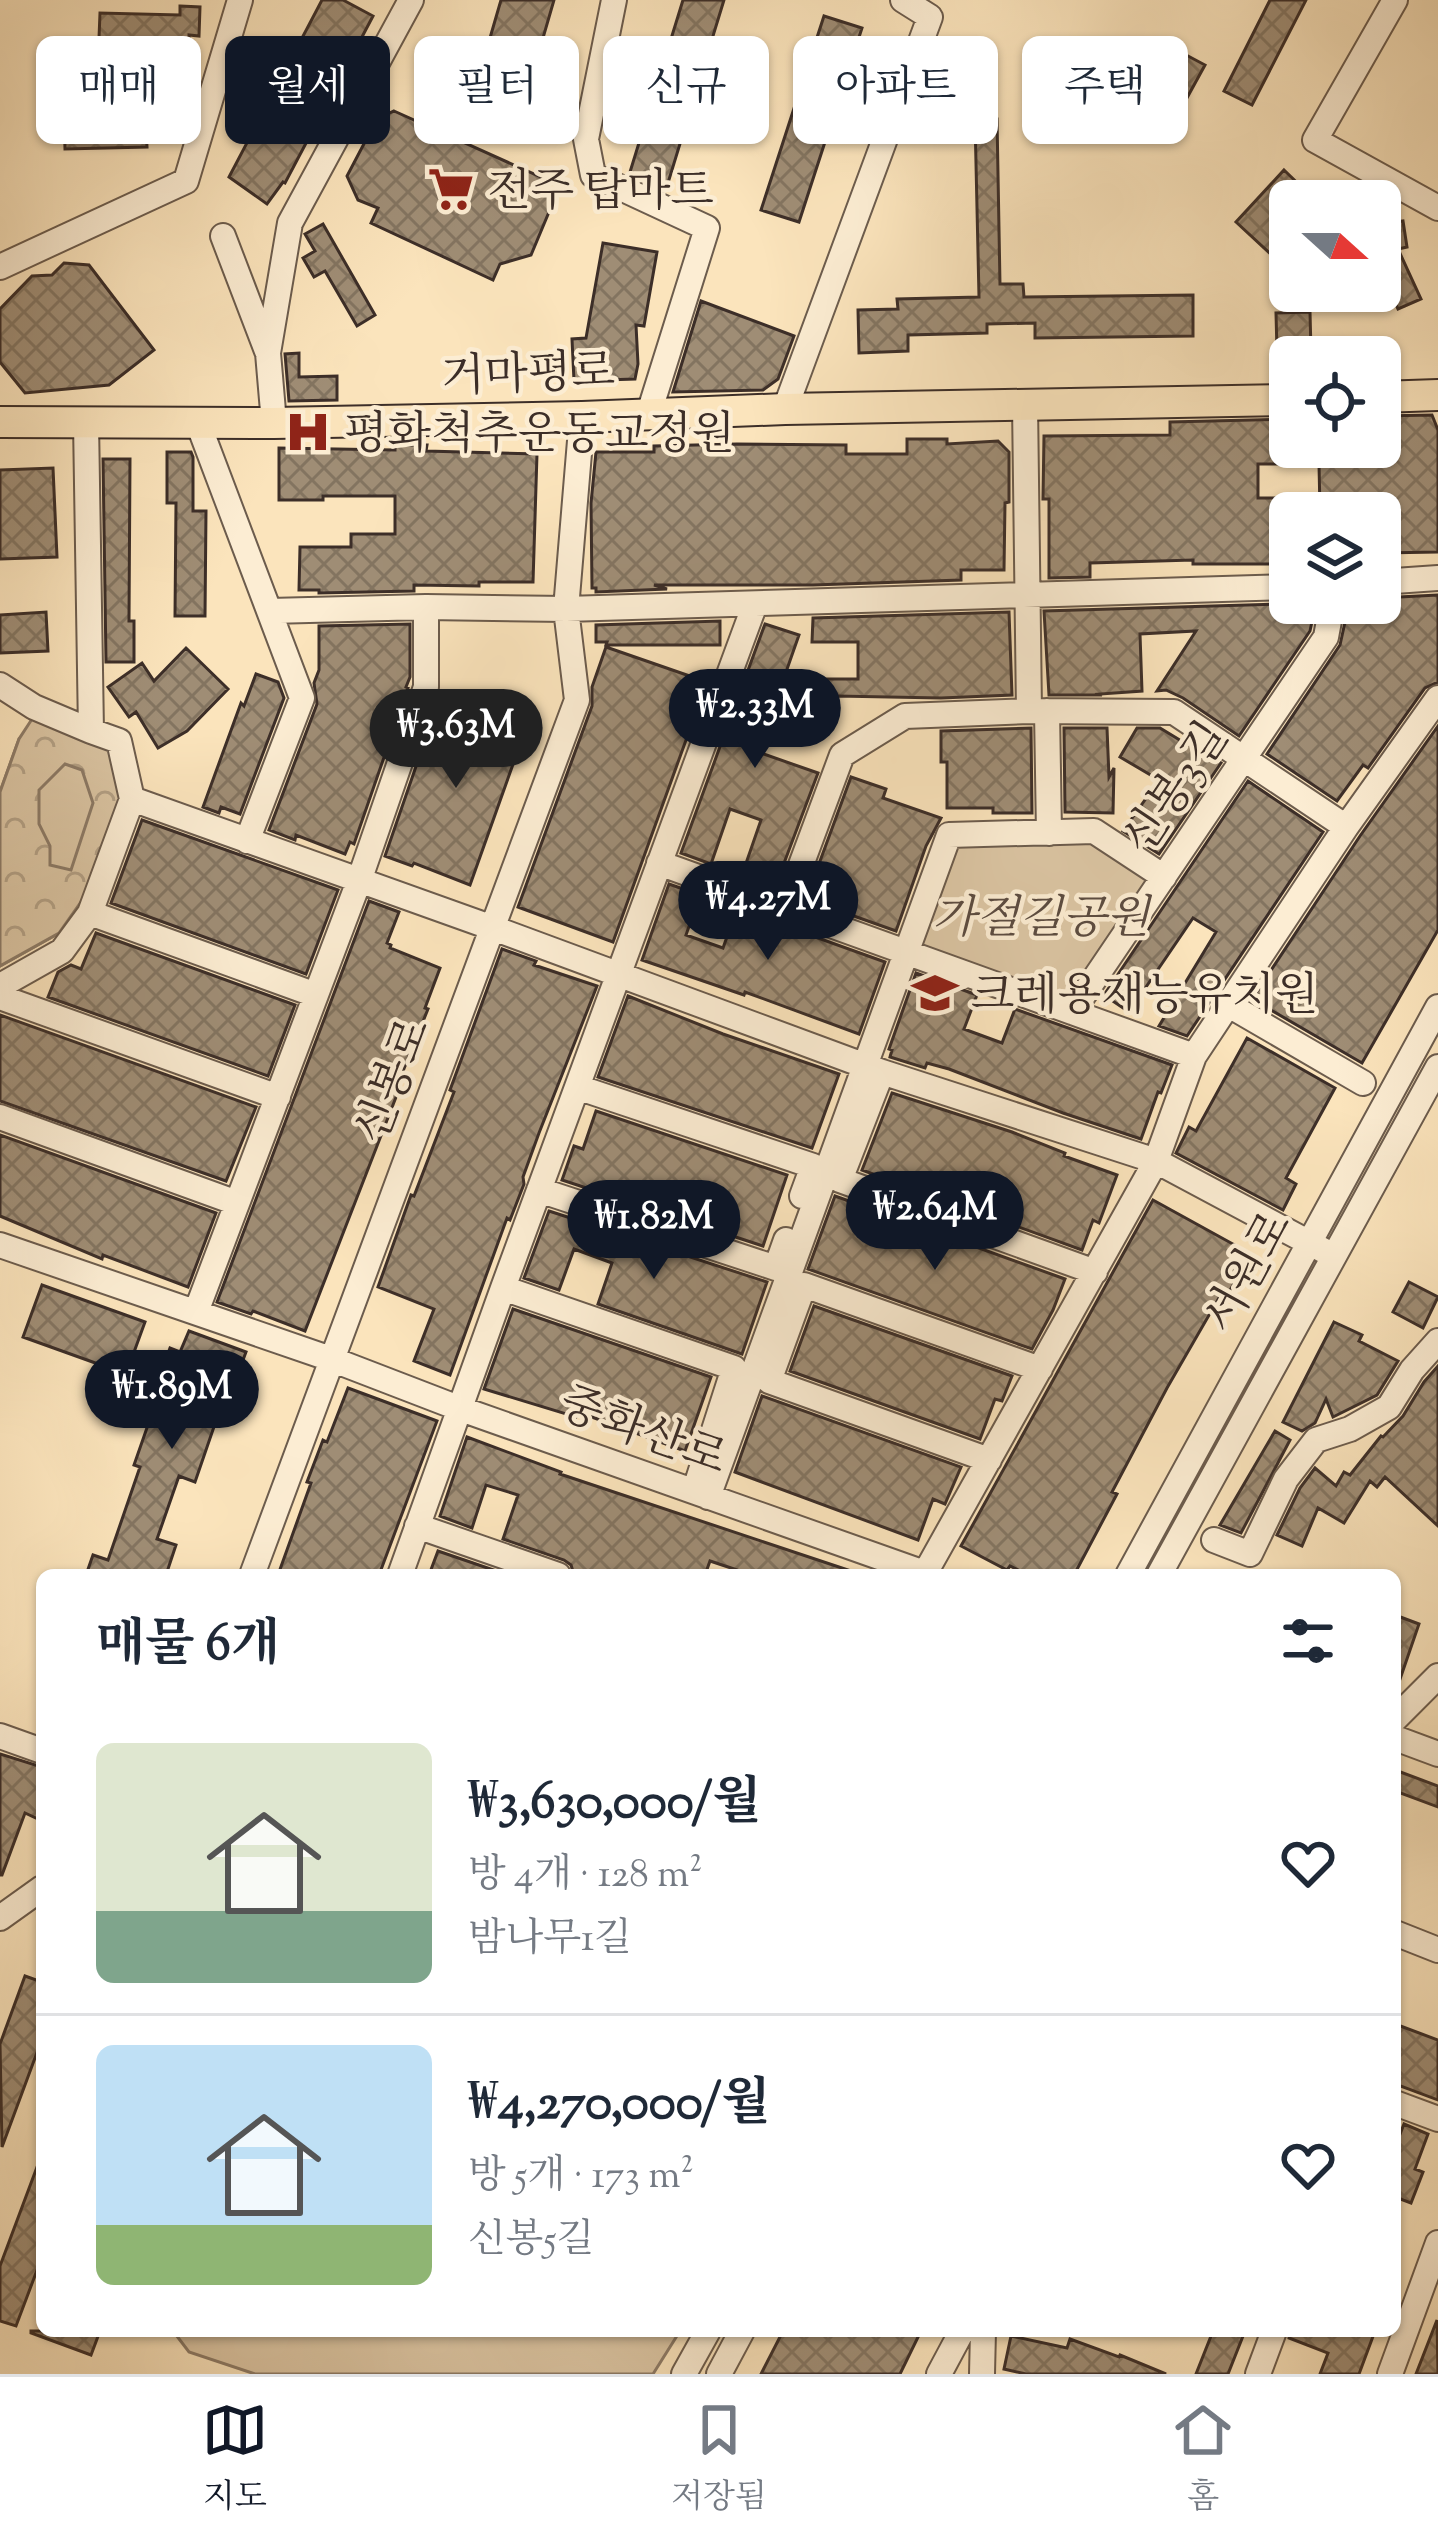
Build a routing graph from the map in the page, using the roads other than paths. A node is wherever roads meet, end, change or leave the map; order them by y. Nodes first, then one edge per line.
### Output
1 (240, 0) edge
2 (411, 0) edge
3 (614, 0) edge
4 (903, 0) edge
5 (1394, 0) edge
6 (1438, 208) edge
7 (223, 236) dead end
8 (0, 268) edge
9 (268, 353) junction
10 (1438, 395) edge
11 (1401, 396) edge
12 (1269, 400) edge
13 (1025, 404) junction
14 (785, 409) junction
15 (650, 413) junction
16 (582, 417) junction
17 (0, 422) edge
18 (86, 422) junction
19 (198, 423) junction
20 (274, 423) junction
21 (1438, 578) edge
22 (1401, 581) edge
23 (1269, 587) edge
24 (1027, 597) junction
25 (754, 604) junction
26 (426, 607) junction
27 (566, 609) junction
28 (270, 611) junction
29 (1328, 624) edge
30 (0, 685) edge
31 (1438, 698) edge
32 (1038, 711) junction
33 (92, 731) junction
34 (1245, 757) junction
35 (132, 799) junction
36 (1346, 826) junction
37 (1049, 832) junction
38 (248, 841) junction
39 (659, 863) junction
40 (1163, 877) junction
41 (359, 881) junction
42 (784, 908) junction
43 (90, 913) junction
44 (493, 928) junction
45 (906, 954) junction
46 (618, 975) junction
47 (0, 986) edge
48 (316, 995) junction
49 (0, 997) edge
50 (1227, 1004) junction
51 (1438, 1007) edge
52 (1072, 1012) junction
53 (1194, 1056) junction
54 (1438, 1067) edge
55 (882, 1072) junction
56 (1363, 1083) dead end
57 (577, 1087) junction
58 (278, 1096) junction
59 (0, 1117) edge
60 (1156, 1161) junction
61 (539, 1190) junction
62 (237, 1203) junction
63 (1310, 1243) junction
64 (0, 1245) edge
65 (1334, 1256) junction
66 (1095, 1273) junction
67 (502, 1288) junction
68 (196, 1312) junction
69 (1438, 1341) edge
70 (332, 1359) junction
71 (1040, 1370) junction
72 (460, 1408) junction
73 (988, 1460) junction
74 (701, 1494) junction
75 (418, 1526) junction
76 (1214, 1540) dead end
77 (254, 1569) edge
78 (402, 1569) edge
79 (541, 1569) edge
80 (912, 1569) edge
81 (929, 1569) edge
82 (1131, 1569) edge
83 (1162, 1569) edge
84 (1438, 1676) edge
85 (1401, 1713) edge
86 (0, 1736) edge
87 (1401, 1740) edge
88 (36, 1749) edge
89 (1438, 1754) edge
90 (36, 1892) edge
91 (0, 1918) edge
92 (1401, 1935) edge
93 (1438, 1950) edge
94 (1401, 2105) edge
95 (1438, 2120) edge
96 (1438, 2242) edge
97 (705, 2337) edge
98 (739, 2337) edge
99 (959, 2337) edge
100 (983, 2337) edge
101 (1272, 2337) edge
102 (684, 2374) edge
103 (719, 2374) edge
104 (939, 2374) edge
105 (982, 2374) edge
106 (1258, 2374) edge
107 (1390, 2374) edge

1 - 8 street
2 - 9 street
3 - 15 street
4 - 14 street
5 - 6 street
7 - 9 street
9 - 20 street
10 - 11 main road
12 - 13 main road, 거마평로
13 - 14 main road, 거마평로
13 - 24 street
14 - 15 main road, 거마평로
15 - 16 main road, 거마평로
16 - 20 main road, 거마평로
16 - 27 street, 신봉로
17 - 18 main road, 거마평로
18 - 19 main road, 거마평로
18 - 33 street
19 - 20 main road, 거마평로
19 - 28 street
21 - 22 street
23 - 24 street
24 - 25 street
24 - 32 street
25 - 27 street
25 - 39 street
26 - 27 street
26 - 28 street
26 - 41 street
27 - 44 street, 신봉로
28 - 38 street
29 - 34 street, 신봉3길
30 - 33 street
31 - 36 street
32 - 34 street
32 - 37 street
32 - 42 street
33 - 35 street
34 - 36 street
34 - 40 street, 신봉3길
35 - 38 street
35 - 43 street
36 - 50 street
37 - 40 street
37 - 45 street
38 - 41 street
39 - 42 street
39 - 46 street
40 - 52 street, 신봉3길
41 - 44 street
41 - 48 street
42 - 45 street
43 - 47 street
43 - 48 street
44 - 46 street
44 - 70 street, 신봉로
45 - 52 street
45 - 74 street
46 - 55 street
46 - 57 street
48 - 58 street
49 - 58 street
50 - 53 street
50 - 56 street
51 - 63 street, 서원로
52 - 53 street
53 - 60 street
54 - 65 street, 서원로
55 - 60 street
55 - 66 street
57 - 61 street
57 - 61 street
58 - 62 street
59 - 62 street
60 - 63 street
60 - 66 street
61 - 67 street
62 - 68 street
63 - 65 street
63 - 82 street, 서원로
64 - 68 street, 중화산로
65 - 83 street, 서원로
66 - 71 street
67 - 72 street
67 - 74 street
68 - 70 street, 중화산로
69 - 76 street
70 - 72 street, 중화산로
70 - 77 street, 신봉로
71 - 73 street
71 - 73 street
72 - 74 street, 중화산로
72 - 75 street
73 - 81 street
74 - 80 street, 중화산로
75 - 78 street
75 - 79 street
84 - 85 street
86 - 88 street
87 - 89 street
90 - 91 street
92 - 93 street
94 - 95 street
96 - 107 street
97 - 102 street
98 - 103 street
99 - 104 street
100 - 105 street
101 - 106 street

